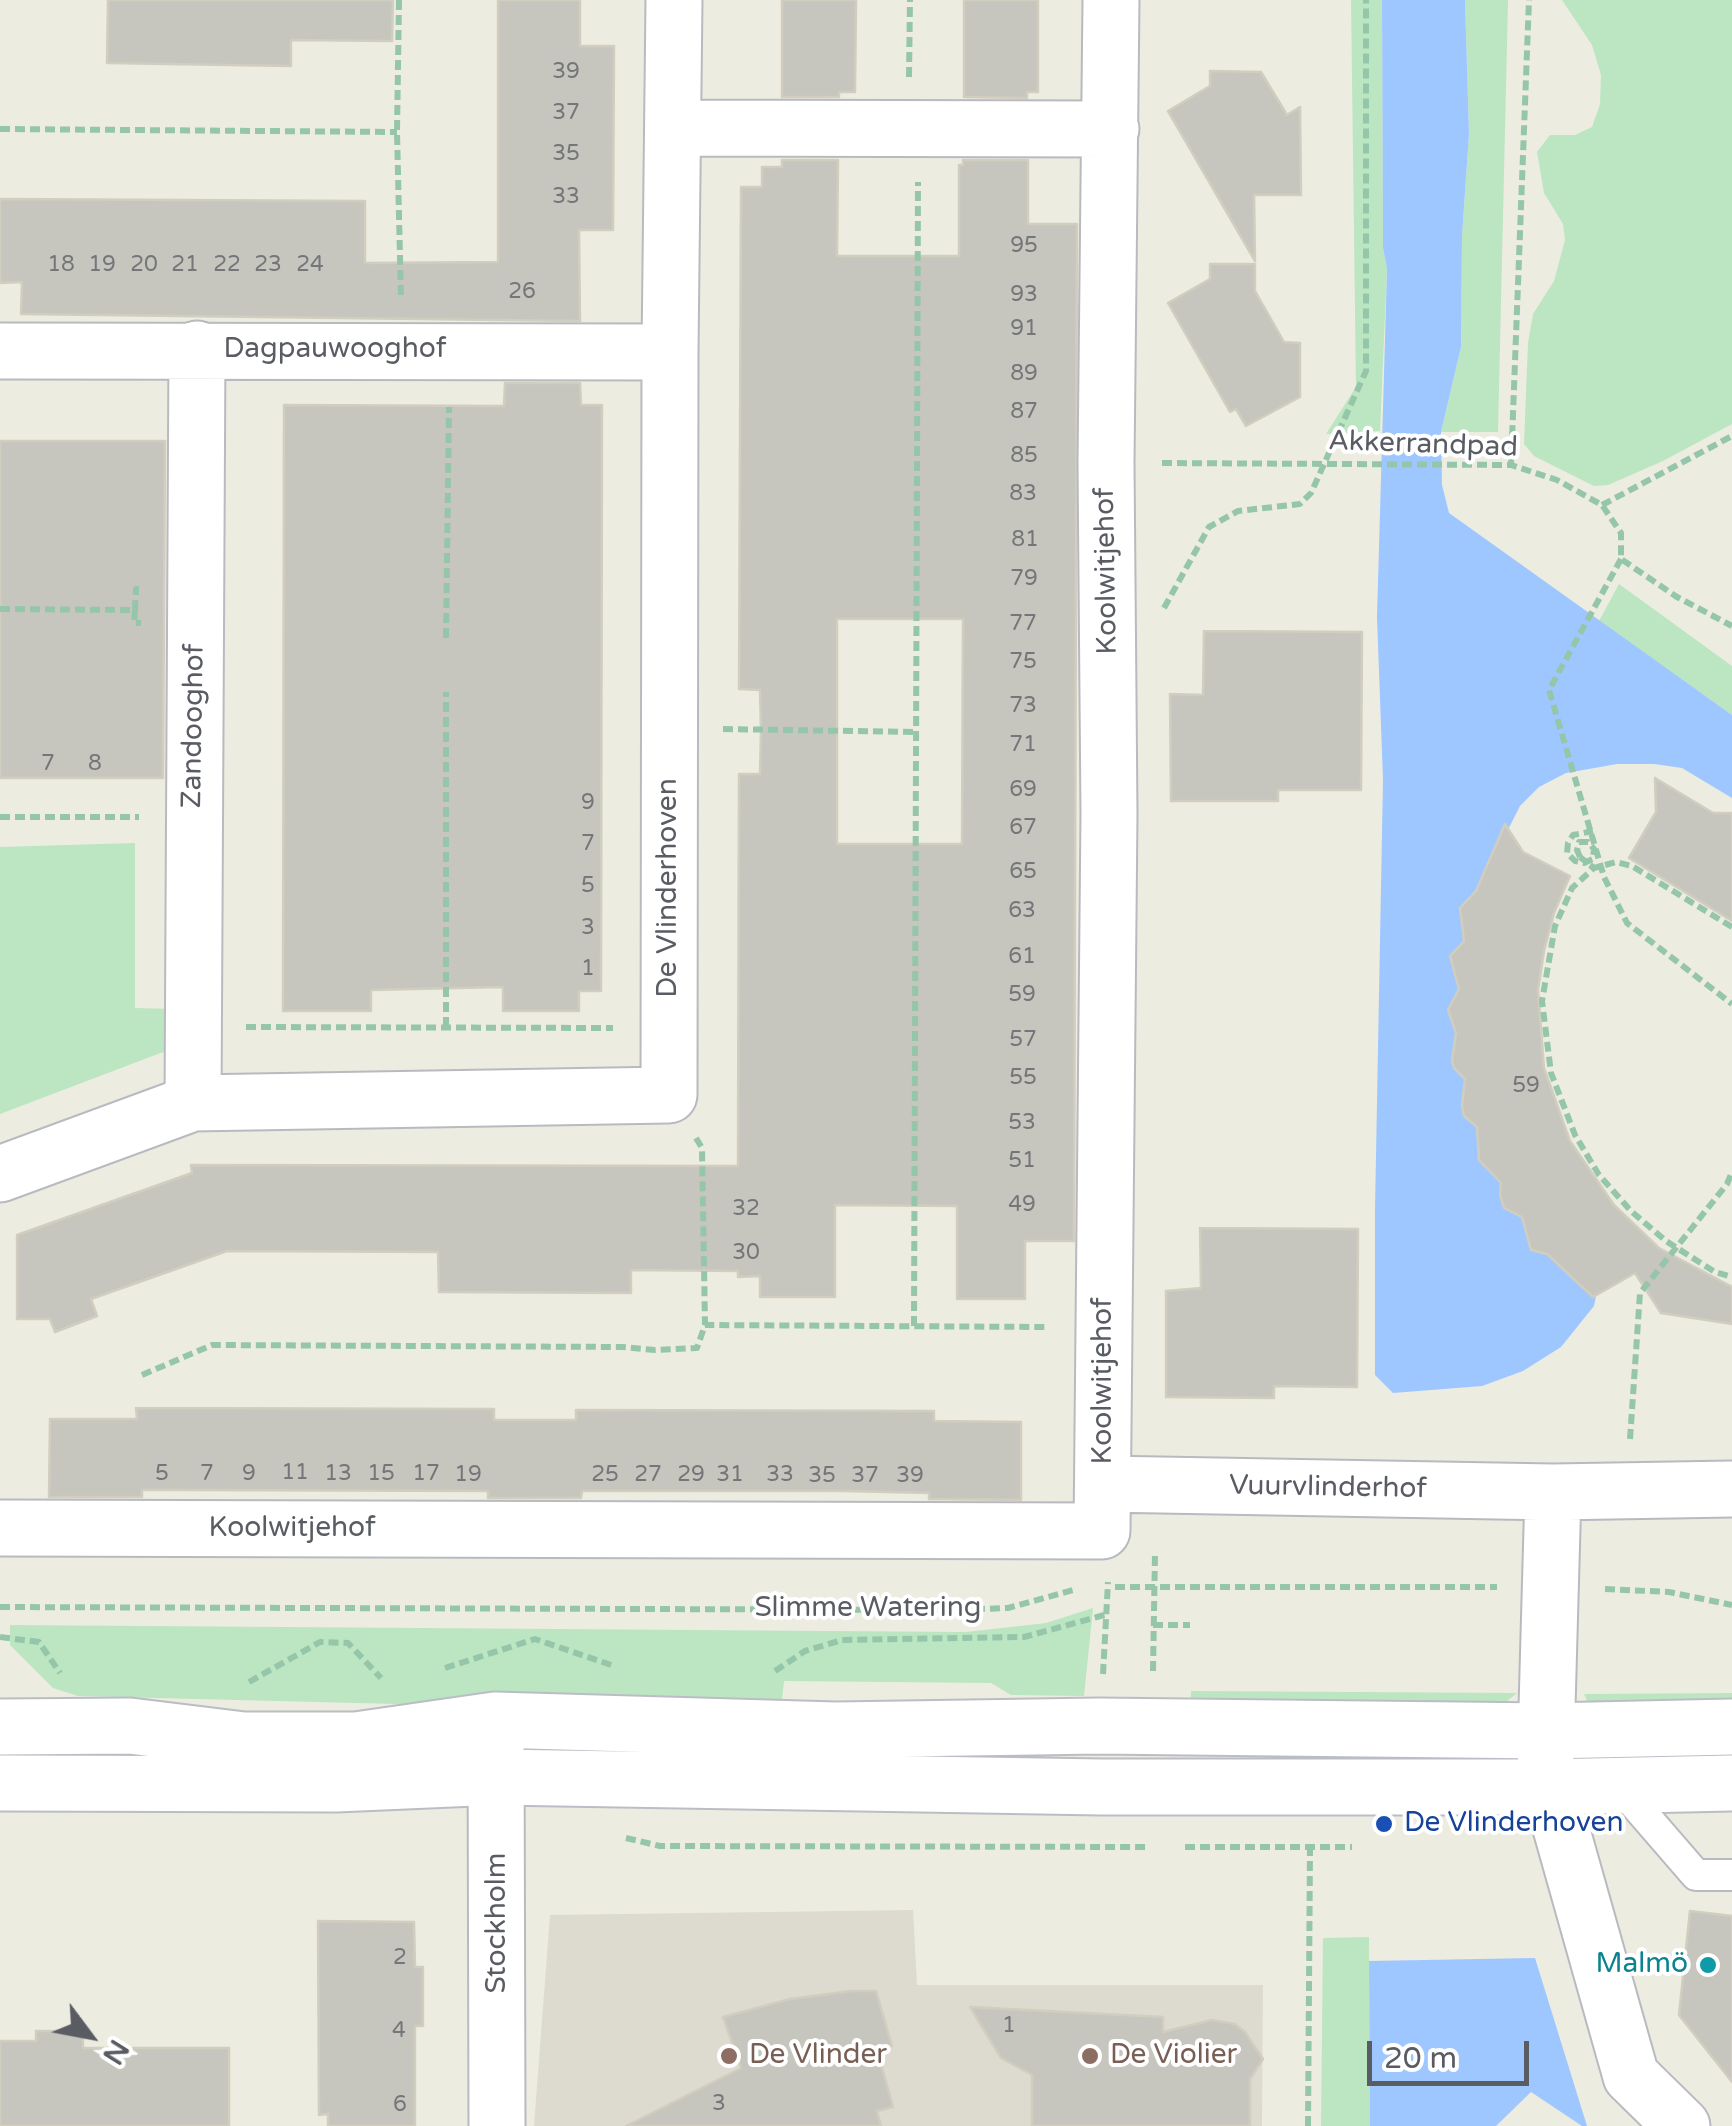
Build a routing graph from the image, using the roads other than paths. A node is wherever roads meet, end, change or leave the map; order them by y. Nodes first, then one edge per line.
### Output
1 (674, 0) edge
2 (1112, 0) edge
3 (673, 128) junction
4 (1111, 129) junction
5 (197, 350) junction
6 (0, 351) edge
7 (670, 352) junction
8 (194, 1104) junction
9 (0, 1174) edge
10 (1129, 1484) junction
11 (1732, 1489) edge
12 (1553, 1492) junction
13 (0, 1528) edge
14 (495, 1720) junction
15 (0, 1727) edge
16 (1732, 1727) edge
17 (1547, 1731) junction
18 (498, 1777) junction
19 (0, 1783) edge
20 (1732, 1783) edge
21 (1619, 1786) junction
22 (1553, 1808) junction
23 (1732, 1876) edge
24 (497, 2126) edge
25 (1682, 2126) edge

1 - 3 street, De Vlinderhoven
2 - 4 street, Koolwitjehof
3 - 4 street
3 - 7 street, De Vlinderhoven
4 - 10 street, Koolwitjehof
5 - 6 street, Dagpauwooghof
5 - 7 street, Dagpauwooghof
5 - 8 street, Zandooghof
7 - 8 street, De Vlinderhoven
8 - 9 street
10 - 12 street, Vuurvlinderhof
10 - 13 street, Koolwitjehof
11 - 12 street, Vuurvlinderhof
12 - 17 street
14 - 15 street
14 - 17 street
14 - 18 street, Stockholm
16 - 17 street
17 - 22 street
18 - 19 street
18 - 22 street
18 - 24 street, Stockholm
20 - 21 street
21 - 22 street
21 - 23 lane
22 - 25 street

